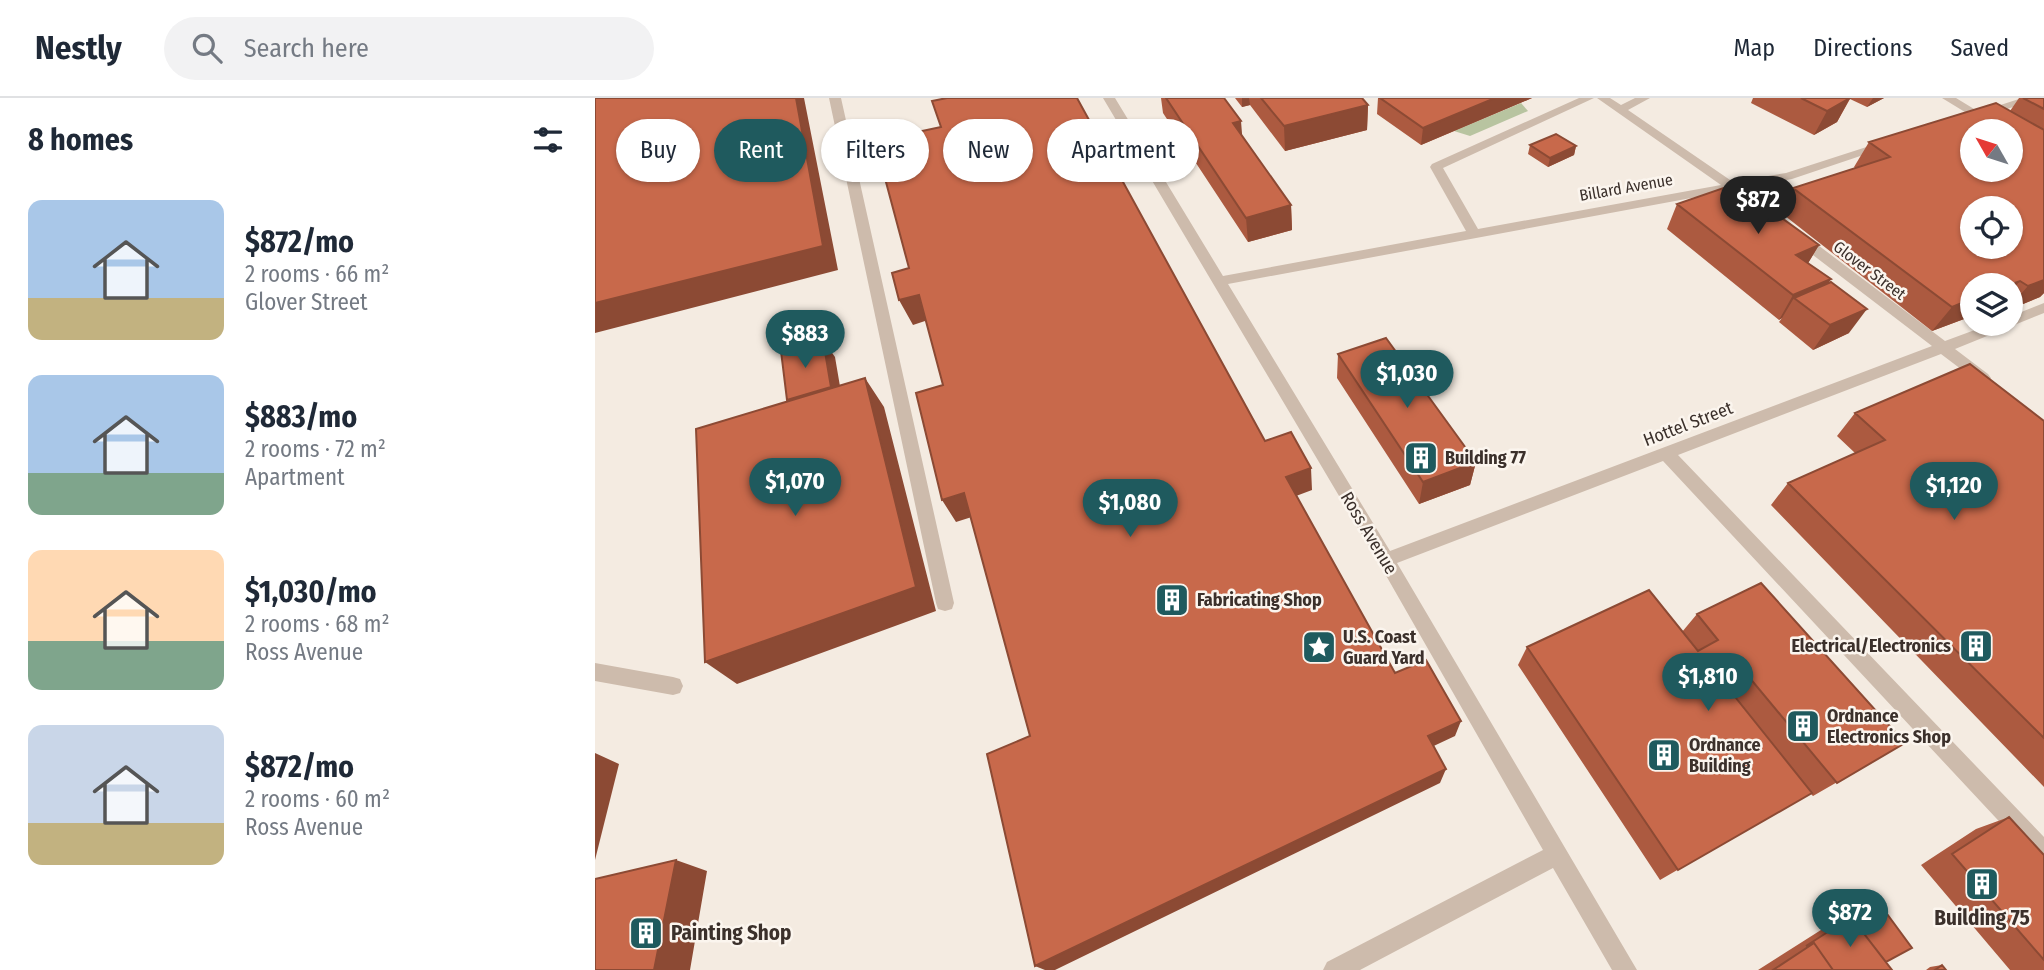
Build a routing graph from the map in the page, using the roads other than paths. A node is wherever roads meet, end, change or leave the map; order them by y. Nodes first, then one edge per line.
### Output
1 (835, 98) edge
2 (1109, 98) edge
3 (1588, 98) edge
4 (1603, 98) edge
5 (1644, 98) edge
6 (1948, 98) edge
7 (2033, 98) edge
8 (1619, 110) junction
9 (1977, 116) junction
10 (1982, 119) edge
11 (1954, 123) edge
12 (1894, 142) edge
13 (1731, 186) junction
14 (1752, 202) edge
15 (1784, 226) edge
16 (1474, 233) junction
17 (1219, 281) junction
18 (2044, 308) edge
19 (2023, 316) edge
20 (1974, 336) edge
21 (1944, 348) junction
22 (1994, 386) edge
23 (1666, 453) junction
24 (1386, 560) junction
25 (945, 603) dead end
26 (595, 672) edge
27 (673, 686) dead end
28 (2044, 853) edge
29 (1558, 854) junction
30 (1335, 970) edge
31 (1626, 970) edge

1 - 25 street
2 - 17 street, Ross Avenue
3 - 16 street
4 - 8 street
5 - 8 street
6 - 9 street
7 - 9 street
8 - 13 street
9 - 10 street
9 - 11 street
12 - 13 street, Billard Avenue
13 - 14 street
13 - 16 street, Billard Avenue
15 - 21 street, Glover Street
16 - 17 street, Billard Avenue
17 - 24 street, Ross Avenue
18 - 19 street
20 - 21 street, Hottel Street
21 - 22 street, Glover Street
21 - 23 street, Hottel Street
23 - 24 street, Hottel Street
23 - 28 street
24 - 29 street, Ross Avenue
26 - 27 street
29 - 30 street
29 - 31 street, Ross Avenue

